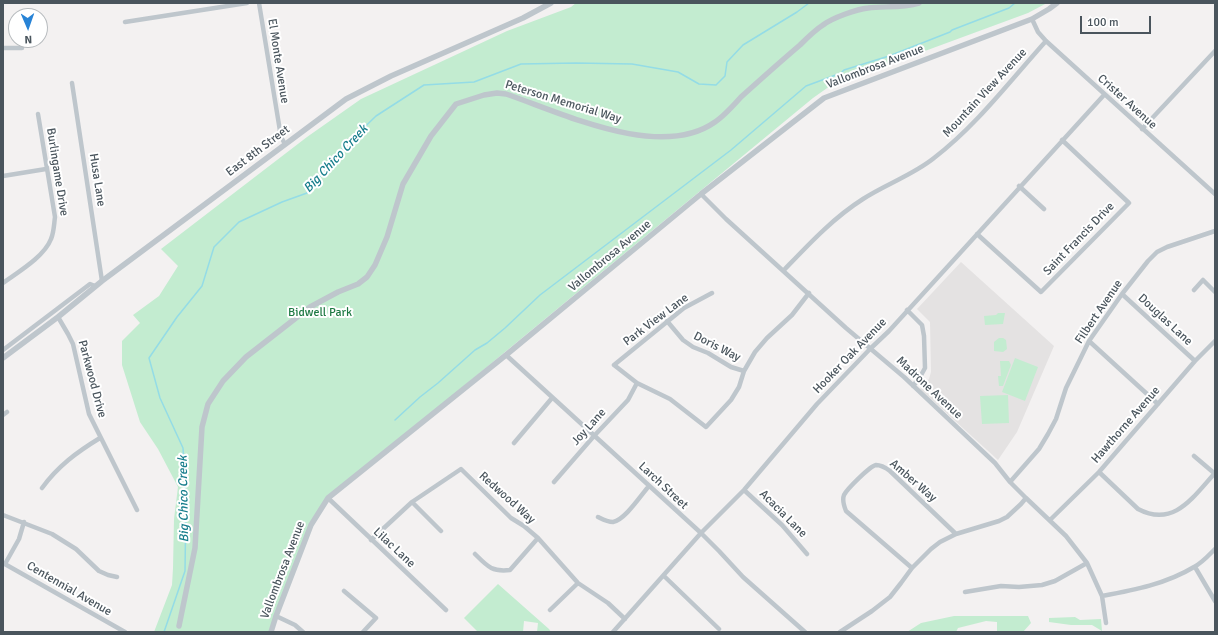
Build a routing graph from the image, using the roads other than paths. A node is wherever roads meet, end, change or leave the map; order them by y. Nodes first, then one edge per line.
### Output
1 (247, 3) edge
2 (259, 3) edge
3 (551, 3) edge
4 (919, 3) edge
5 (1057, 3) edge
6 (1032, 19) junction
7 (125, 22) dead end
8 (1046, 41) junction
9 (1215, 51) edge
10 (72, 83) dead end
11 (1104, 95) junction
12 (38, 114) dead end
13 (1142, 129) junction
14 (1062, 140) junction
15 (285, 144) junction
16 (46, 170) junction
17 (3, 176) edge
18 (1019, 186) junction
19 (701, 194) junction
20 (1215, 194) edge
21 (1044, 209) dead end
22 (1215, 231) edge
23 (977, 234) junction
24 (784, 270) junction
25 (102, 280) junction
26 (3, 283) edge
27 (95, 286) junction
28 (1194, 290) dead end
29 (1215, 292) edge
30 (712, 293) dead end
31 (809, 293) junction
32 (1122, 294) junction
33 (907, 310) junction
34 (58, 317) junction
35 (667, 321) junction
36 (1089, 341) junction
37 (1215, 341) edge
38 (870, 349) junction
39 (3, 350) edge
40 (506, 355) junction
41 (3, 358) edge
42 (1195, 361) junction
43 (744, 371) junction
44 (637, 383) junction
45 (913, 386) junction
46 (552, 398) junction
47 (1158, 404) junction
48 (594, 436) junction
49 (100, 438) junction
50 (514, 444) dead end
51 (1194, 456) dead end
52 (1098, 472) junction
53 (1215, 473) edge
54 (554, 482) dead end
55 (1010, 482) junction
56 (648, 486) junction
57 (42, 488) dead end
58 (744, 490) junction
59 (328, 498) junction
60 (1026, 498) junction
61 (412, 502) junction
62 (137, 510) dead end
63 (3, 515) edge
64 (598, 517) dead end
65 (1050, 520) junction
66 (24, 522) junction
67 (441, 531) dead end
68 (701, 534) junction
69 (956, 534) junction
70 (538, 538) junction
71 (371, 540) junction
72 (1215, 549) edge
73 (475, 554) dead end
74 (807, 554) dead end
75 (1087, 563) junction
76 (4, 564) edge
77 (1195, 567) junction
78 (912, 568) junction
79 (664, 576) junction
80 (118, 577) dead end
81 (578, 583) junction
82 (344, 591) dead end
83 (965, 592) dead end
84 (1102, 596) junction
85 (1215, 601) edge
86 (446, 610) dead end
87 (550, 610) dead end
88 (276, 616) junction
89 (625, 619) junction
90 (1106, 623) dead end
91 (179, 626) joint
92 (719, 629) dead end
93 (125, 632) edge
94 (176, 632) edge
95 (271, 632) edge
96 (303, 632) edge
97 (364, 632) edge
98 (613, 632) edge
99 (805, 632) edge
100 (840, 632) edge

1 - 7 street
2 - 15 street, El Monte Avenue
3 - 15 street, East 8th Street
4 - 91 street, Peterson Memorial Way
5 - 6 street, Vallombrosa Avenue
6 - 8 street, Crister Avenue
6 - 19 street, Vallombrosa Avenue
8 - 11 street, Crister Avenue
8 - 24 street, Mountain View Avenue
9 - 13 street
10 - 25 street, Husa Lane
11 - 13 street, Crister Avenue
11 - 14 street, Hooker Oak Avenue
12 - 16 street, Burlingame Drive
13 - 20 street, Crister Avenue
14 - 18 street, Hooker Oak Avenue
14 - 23 street, Saint Francis Drive
15 - 25 street, East 8th Street
16 - 17 street
16 - 26 street, Burlingame Drive
18 - 21 street
18 - 23 street, Hooker Oak Avenue
19 - 24 street, Madrone Avenue
19 - 40 street, Vallombrosa Avenue
22 - 32 street, Filbert Avenue
23 - 33 street, Hooker Oak Avenue
24 - 31 street, Madrone Avenue
25 - 27 street, East 8th Street
27 - 34 street, East 8th Street
27 - 39 street
28 - 29 street
30 - 35 street, Park View Lane
31 - 38 street, Madrone Avenue
31 - 43 street
32 - 36 street, Filbert Avenue
32 - 42 street, Douglas Lane
33 - 38 street, Hooker Oak Avenue
33 - 45 street
34 - 41 street, East 8th Street
34 - 49 street, Parkwood Drive
35 - 43 street, Doris Way
35 - 44 street, Park View Lane
36 - 47 street
36 - 55 street, Filbert Avenue
37 - 42 street, Hawthorne Avenue
38 - 45 street, Madrone Avenue
38 - 58 street, Hooker Oak Avenue
40 - 46 street, Larch Street
40 - 59 street, Vallombrosa Avenue
42 - 47 street, Hawthorne Avenue
43 - 44 street
44 - 48 street, Joy Lane
45 - 55 street, Madrone Avenue
46 - 48 street, Larch Street
46 - 50 street
47 - 52 street, Hawthorne Avenue
48 - 54 street, Joy Lane
48 - 56 street, Larch Street
49 - 57 street
49 - 62 street, Parkwood Drive
51 - 53 street
52 - 53 street
52 - 65 street, Hawthorne Avenue
55 - 60 street, Madrone Avenue
56 - 64 street
56 - 68 street, Larch Street
58 - 68 street, Hooker Oak Avenue
58 - 74 street, Acacia Lane
59 - 71 street, Lilac Lane
59 - 88 street, Vallombrosa Avenue
60 - 65 street, Madrone Avenue
60 - 69 street
61 - 67 street
61 - 70 street, Redwood Way
61 - 71 street, Redwood Way
63 - 66 street
65 - 75 street, Madrone Avenue
66 - 76 street
66 - 80 street
68 - 79 street, Hooker Oak Avenue
68 - 99 street, Larch Street
69 - 78 street
69 - 78 street, Amber Way
70 - 73 street
70 - 81 street, Redwood Way
71 - 86 street, Lilac Lane
72 - 77 street
75 - 83 street
75 - 84 street, Madrone Avenue
76 - 93 street, Centennial Avenue
77 - 84 street
77 - 85 street
78 - 100 street
79 - 89 street, Hooker Oak Avenue
79 - 92 street
81 - 87 street
81 - 89 street, Redwood Way
82 - 97 street
84 - 90 street, Madrone Avenue
88 - 95 street, Vallombrosa Avenue
88 - 96 street
89 - 98 street, Hooker Oak Avenue
91 - 94 street, Peterson Memorial Way

